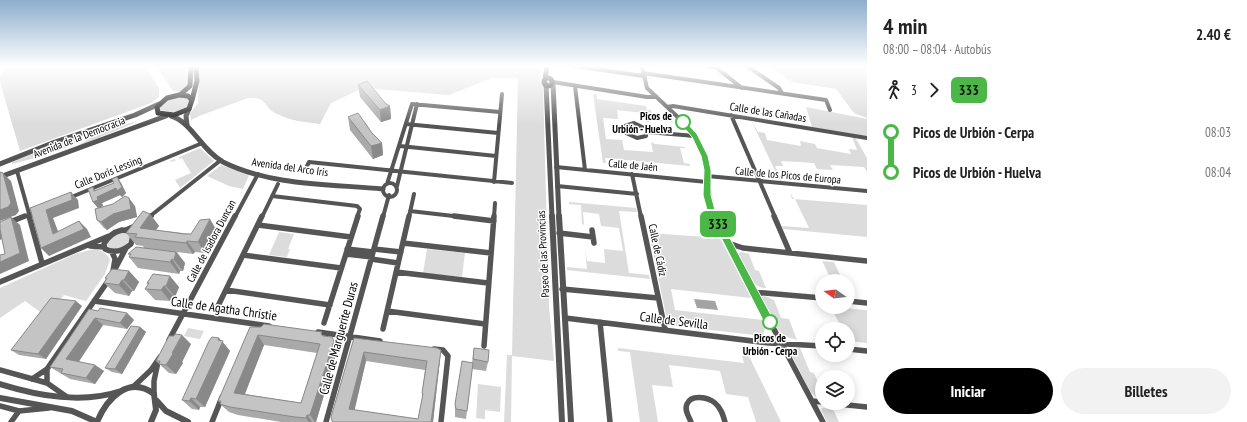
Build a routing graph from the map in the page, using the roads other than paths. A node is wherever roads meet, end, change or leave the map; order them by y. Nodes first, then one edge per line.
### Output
1 (191, 86) edge
2 (196, 86) edge
3 (545, 86) edge
4 (553, 86) edge
5 (575, 86) joint
6 (646, 86) edge
7 (726, 86) edge
8 (739, 86) edge
9 (776, 86) edge
10 (742, 88) junction
11 (782, 93) junction
12 (502, 94) dead end
13 (179, 95) junction
14 (657, 97) junction
15 (192, 100) junction
16 (159, 104) junction
17 (417, 104) junction
18 (667, 107) junction
19 (189, 109) junction
20 (830, 110) dead end
21 (500, 112) junction
22 (169, 116) junction
23 (731, 116) junction
24 (406, 124) junction
25 (412, 124) junction
26 (188, 126) junction
27 (648, 132) junction
28 (498, 133) junction
29 (695, 136) junction
30 (867, 138) edge
31 (200, 144) junction
32 (400, 146) junction
33 (406, 147) junction
34 (496, 156) junction
35 (221, 160) junction
36 (0, 164) edge
37 (556, 167) junction
38 (585, 170) junction
39 (17, 171) junction
40 (392, 171) junction
41 (304, 172) dead end
42 (399, 172) junction
43 (258, 174) junction
44 (632, 174) junction
45 (0, 177) edge
46 (707, 179) junction
47 (759, 181) junction
48 (494, 182) junction
49 (512, 183) dead end
50 (278, 184) dead end
51 (387, 184) junction
52 (397, 186) junction
53 (557, 186) junction
54 (383, 189) junction
55 (867, 191) edge
56 (414, 194) dead end
57 (636, 194) junction
58 (389, 195) junction
59 (272, 196) junction
60 (64, 200) edge
61 (495, 203) dead end
62 (44, 208) edge
63 (410, 211) junction
64 (29, 214) junction
65 (146, 220) junction
66 (494, 221) junction
67 (258, 225) junction
68 (0, 226) edge
69 (126, 230) junction
70 (592, 230) dead end
71 (559, 233) junction
72 (134, 234) junction
73 (109, 236) junction
74 (351, 237) junction
75 (593, 237) junction
76 (403, 243) junction
77 (594, 243) dead end
78 (728, 243) junction
79 (84, 246) junction
80 (104, 247) junction
81 (126, 248) junction
82 (743, 248) junction
83 (346, 251) junction
84 (112, 252) junction
85 (401, 252) junction
86 (790, 253) junction
87 (373, 254) junction
88 (491, 254) junction
89 (243, 255) junction
90 (734, 255) junction
91 (867, 261) edge
92 (42, 263) junction
93 (398, 263) junction
94 (341, 268) junction
95 (396, 272) junction
96 (112, 274) junction
97 (0, 282) edge
98 (488, 283) junction
99 (562, 289) junction
100 (226, 290) junction
101 (753, 292) junction
102 (815, 297) edge
103 (658, 298) junction
104 (94, 301) junction
105 (855, 302) edge
106 (867, 303) edge
107 (330, 305) junction
108 (217, 308) dead end
109 (387, 311) junction
110 (184, 314) junction
111 (565, 318) junction
112 (600, 322) junction
113 (324, 323) dead end
114 (485, 324) junction
115 (276, 327) edge
116 (383, 329) dead end
117 (665, 329) junction
118 (314, 332) edge
119 (350, 336) junction
120 (386, 342) edge
121 (781, 343) junction
122 (815, 345) edge
123 (484, 346) dead end
124 (165, 347) edge
125 (431, 348) edge
126 (855, 350) edge
127 (867, 351) edge
128 (162, 353) edge
129 (159, 359) junction
130 (47, 369) junction
131 (0, 370) edge
132 (32, 379) junction
133 (47, 383) junction
134 (0, 384) edge
135 (133, 387) junction
136 (226, 388) edge
137 (121, 391) junction
138 (67, 397) junction
139 (0, 398) edge
140 (155, 398) junction
141 (812, 401) junction
142 (815, 401) edge
143 (0, 406) edge
144 (855, 406) edge
145 (867, 407) edge
146 (52, 408) junction
147 (19, 411) junction
148 (11, 422) edge
149 (97, 422) edge
150 (151, 422) edge
151 (188, 422) edge
152 (212, 422) edge
153 (326, 422) edge
154 (441, 422) edge
155 (562, 422) edge
156 (571, 422) edge
157 (610, 422) edge
158 (691, 422) edge
159 (725, 422) edge
160 (823, 422) edge

1 - 13 main road
2 - 15 main road
3 - 155 street, Paseo de las Provincias
4 - 37 street, Paseo de las Provincias
5 - 14 street
5 - 38 street
6 - 14 street
7 - 10 street
8 - 10 street
9 - 11 street
10 - 11 street
11 - 20 street
12 - 21 street
13 - 15 main road
13 - 16 main road
14 - 18 street
15 - 19 main road
16 - 22 main road
16 - 36 street, Avenida de la Democracia
17 - 21 street
17 - 24 street
17 - 25 street
18 - 23 street, Calle de las Cañadas
18 - 29 street
19 - 22 main road
19 - 26 street
21 - 28 street
22 - 26 street, Avenida del Arco Iris
22 - 39 street, Avenida de la Democracia
23 - 30 street, Calle de las Cañadas
23 - 47 street
24 - 25 street
24 - 32 street
25 - 28 street
25 - 33 street
26 - 31 street, Avenida del Arco Iris
27 - 27 street
27 - 29 street
28 - 34 street
29 - 46 street
31 - 35 street, Avenida del Arco Iris
31 - 60 street, Calle Doris Lessing
32 - 33 street
32 - 40 street
33 - 34 street
33 - 42 street
34 - 48 street
35 - 43 street, Avenida del Arco Iris
35 - 65 street
37 - 38 street, Calle de Jaén
37 - 53 street, Paseo de las Provincias
38 - 44 street, Calle de Jaén
39 - 45 street, Avenida de la Democracia
39 - 64 street
40 - 41 street, Avenida del Arco Iris
40 - 42 street, Avenida del Arco Iris
40 - 51 street
42 - 48 street, Avenida del Arco Iris
42 - 52 street
43 - 54 street, Avenida del Arco Iris
43 - 110 street, Calle de Isadora Duncan
44 - 46 street, Calle de Jaén
44 - 57 street, Calle de Cádiz
46 - 47 street, Calle de los Picos de Europa
46 - 78 street
47 - 55 street, Calle de los Picos de Europa
47 - 86 street
48 - 49 street, Avenida del Arco Iris
50 - 59 street
51 - 52 street
51 - 54 street
52 - 58 street
53 - 57 street
53 - 71 street, Paseo de las Provincias
54 - 58 street
56 - 63 street
57 - 103 street, Calle de Cádiz
58 - 87 street, Calle de Marguerite Duras
59 - 67 street
59 - 74 street, Calle de Marguerite Duras
61 - 66 street
62 - 64 street
63 - 66 street
63 - 76 street
64 - 68 street
64 - 92 street
65 - 69 street
65 - 72 street
66 - 88 street
67 - 74 street
67 - 89 street
69 - 72 street
69 - 73 street
70 - 75 street
71 - 75 street, Paseo de las Provincias
71 - 99 street, Paseo de las Provincias
72 - 81 street
73 - 79 street
73 - 80 street
74 - 83 street, Calle de Marguerite Duras
75 - 77 street
76 - 85 street
76 - 88 street
78 - 82 street
78 - 90 street
79 - 80 street
79 - 92 street
80 - 84 street
81 - 84 street
81 - 96 street
82 - 86 street
82 - 90 street
83 - 87 street
83 - 94 street, Calle de Marguerite Duras
84 - 96 street
85 - 87 street
85 - 93 street
86 - 91 street
87 - 93 street
87 - 119 street, Calle de Marguerite Duras
88 - 98 street
89 - 94 street, Calle de Marguerite Duras
89 - 100 street
90 - 101 street
92 - 97 street
93 - 95 street
94 - 107 street, Calle de Marguerite Duras
95 - 98 street
95 - 109 street
96 - 104 street
98 - 114 street
99 - 103 street
99 - 111 street, Paseo de las Provincias
100 - 107 street, Calle de Marguerite Duras
100 - 108 street
101 - 102 street
101 - 121 street
103 - 117 street, Calle de Cádiz
104 - 110 street, Calle de Agatha Christie
104 - 130 street
105 - 106 street
107 - 113 street, Calle de Marguerite Duras
109 - 114 street
109 - 116 street
110 - 115 street, Calle de Agatha Christie
110 - 124 street, Calle de Isadora Duncan
111 - 112 street, Calle de Sevilla
111 - 156 street, Paseo de las Provincias
112 - 117 street, Calle de Sevilla
112 - 157 street
114 - 123 street
117 - 121 street, Calle de Sevilla
118 - 119 street
119 - 120 street
119 - 153 street, Calle de Marguerite Duras
121 - 122 street, Calle de Sevilla
121 - 141 street
125 - 154 street
126 - 127 street
128 - 129 street
129 - 135 street
129 - 140 street
130 - 132 street
130 - 133 street
131 - 132 street
132 - 133 street
133 - 138 street
134 - 138 street
135 - 137 street
135 - 140 street
136 - 152 street
137 - 138 street
137 - 149 street
139 - 146 street
140 - 150 street
140 - 151 street
141 - 142 street
141 - 160 street
143 - 147 street
144 - 145 street
146 - 147 street
146 - 149 street
147 - 148 street
158 - 159 street

